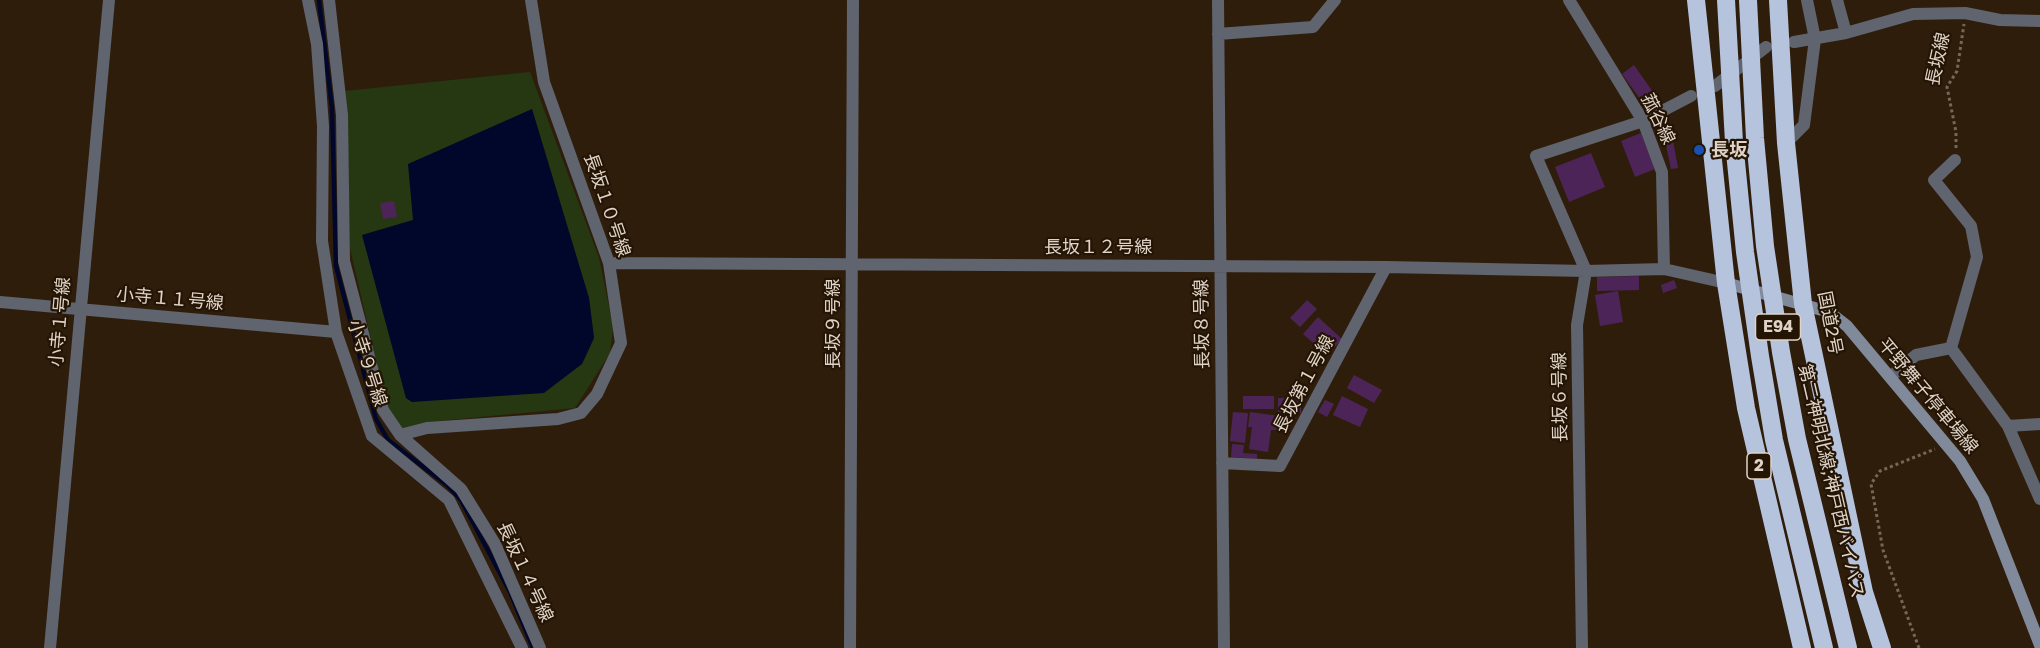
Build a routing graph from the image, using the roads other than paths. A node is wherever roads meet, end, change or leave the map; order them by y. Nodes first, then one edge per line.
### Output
1 (109, 0) edge
2 (308, 0) edge
3 (329, 0) edge
4 (531, 0) edge
5 (854, 0) edge
6 (1218, 0) edge
7 (1335, 0) edge
8 (1569, 0) edge
9 (1696, 0) edge
10 (1726, 0) edge
11 (1740, 0) edge
12 (1748, 0) edge
13 (1778, 0) edge
14 (1807, 0) edge
15 (1837, 0) edge
16 (1963, 0) edge
17 (1965, 14) junction
18 (2040, 21) edge
19 (1846, 33) junction
20 (1218, 34) junction
21 (1815, 39) junction
22 (1794, 42) dead end
23 (1766, 47) dead end
24 (1744, 63) junction
25 (1715, 86) dead end
26 (1691, 96) dead end
27 (1643, 121) junction
28 (1786, 143) junction
29 (1955, 160) road end
30 (332, 216) junction
31 (609, 263) junction
32 (852, 264) junction
33 (1219, 266) junction
34 (1386, 267) junction
35 (1664, 269) junction
36 (1586, 271) junction
37 (1726, 283) junction
38 (0, 302) edge
39 (1803, 304) junction
40 (80, 309) junction
41 (336, 332) junction
42 (1952, 348) junction
43 (1890, 377) junction
44 (2040, 424) edge
45 (2008, 426) junction
46 (400, 435) junction
47 (1222, 463) junction
48 (2040, 499) edge
49 (2040, 645) edge
50 (50, 648) edge
51 (522, 648) edge
52 (540, 648) edge
53 (850, 648) edge
54 (1224, 648) edge
55 (1582, 648) edge
56 (1802, 648) edge
57 (1824, 648) edge
58 (1848, 648) edge
59 (1882, 648) edge

1 - 40 street, 小寺１号線
2 - 30 street, 小寺９号線
3 - 30 street
4 - 31 street, 長坂１０号線
5 - 32 street, 長坂９号線
6 - 20 street, 長坂８号線
7 - 20 street
8 - 27 street, 菰谷線
9 - 37 highway, 2
10 - 57 highway, E94, bridge
11 - 24 street
12 - 58 highway, 第二神明北線;神戸西バイパス / E94, bridge
13 - 28 highway, 国道2号
14 - 21 street
15 - 19 street
16 - 17 street, 長坂線
17 - 18 street
17 - 19 street
19 - 21 street
20 - 33 street, 長坂８号線
21 - 22 street
21 - 28 street
23 - 24 street
24 - 25 street
26 - 27 street
27 - 35 street, 菰谷線
27 - 36 street
28 - 39 highway, 国道2号
29 - 42 street
30 - 41 street, 小寺９号線
30 - 46 street, 長坂１４号線
31 - 32 street, 長坂１２号線
31 - 46 street, 長坂１０号線
32 - 33 street, 長坂１２号線
32 - 53 street, 長坂９号線
33 - 34 street, 長坂１２号線
33 - 47 street, 長坂８号線
34 - 36 street, 長坂１２号線
34 - 47 street, 長坂第１号線
35 - 36 street, 長坂１２号線
35 - 37 street, 長坂１２号線
36 - 55 street, 長坂６号線
37 - 39 main road, 平野舞子停車場線
37 - 56 highway, 2
38 - 40 street, 小寺１１号線
39 - 43 main road, 平野舞子停車場線
39 - 59 highway, 国道2号
40 - 41 street, 小寺１１号線
40 - 50 street, 小寺１号線
41 - 51 street, 小寺９号線
42 - 43 street
42 - 45 street
43 - 49 main road, 平野舞子停車場線
44 - 45 street
45 - 48 street
46 - 52 street, 長坂１４号線
47 - 54 street, 長坂８号線

